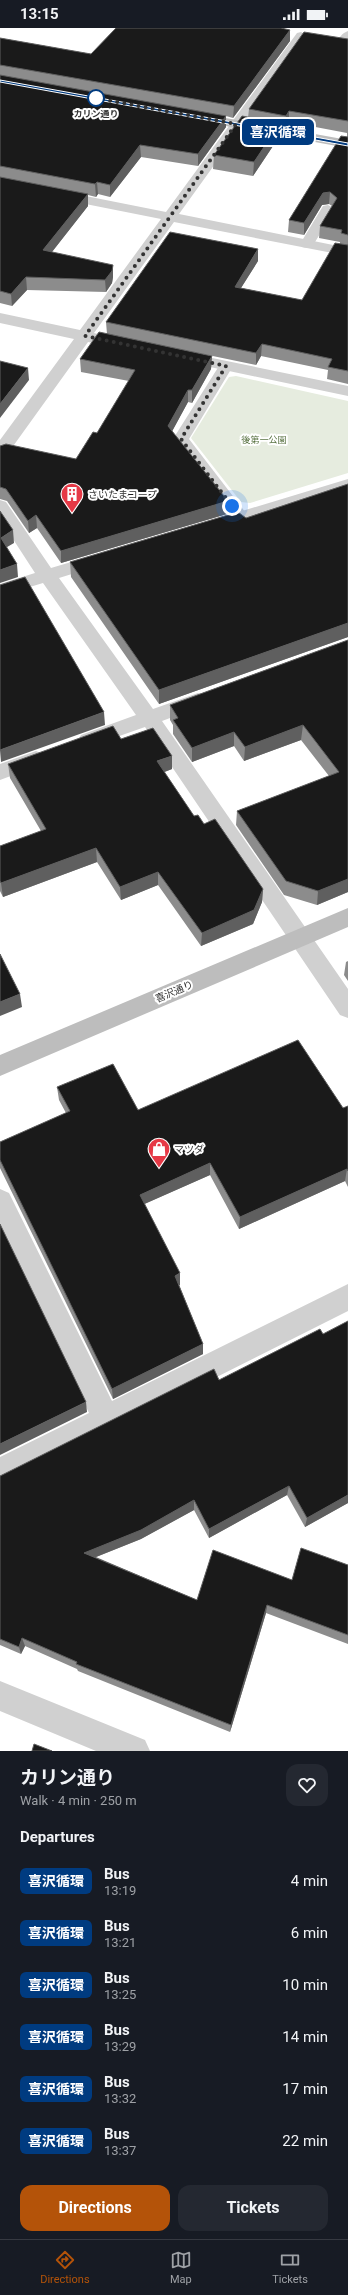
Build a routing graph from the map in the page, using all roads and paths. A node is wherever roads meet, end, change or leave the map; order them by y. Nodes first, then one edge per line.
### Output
1 (302, 36) edge
2 (329, 41) edge
3 (346, 41) edge
4 (183, 114) edge
5 (236, 124) junction
6 (348, 144) edge
7 (0, 182) edge
8 (328, 209) edge
9 (169, 216) junction
10 (307, 244) junction
11 (348, 252) edge
12 (0, 318) edge
13 (85, 336) junction
14 (116, 343) edge
15 (171, 354) edge
16 (226, 366) junction
17 (348, 391) edge
18 (0, 452) edge
19 (348, 484) edge
20 (0, 506) edge
21 (241, 517) junction
22 (196, 530) edge
23 (114, 556) edge
24 (46, 576) junction
25 (0, 590) edge
26 (216, 694) edge
27 (149, 718) junction
28 (0, 772) edge
29 (348, 917) edge
30 (299, 938) junction
31 (348, 1008) edge
32 (0, 1066) edge
33 (0, 1201) edge
34 (348, 1297) edge
35 (106, 1418) junction
36 (0, 1472) edge
37 (0, 1696) edge
38 (134, 1751) edge

1 - 5 street
2 - 3 street
4 - 5 street
5 - 6 street
5 - 9 street
7 - 9 street
8 - 10 lane
9 - 10 street
9 - 13 street
10 - 11 street
12 - 13 street
13 - 14 street
13 - 18 street
15 - 16 street
16 - 17 street
16 - 21 lane
19 - 21 street
20 - 24 street
21 - 22 street
23 - 24 street
24 - 25 street
24 - 27 street
26 - 27 street
27 - 28 street
27 - 30 street
29 - 30 street, 喜沢通り
30 - 31 street
30 - 32 street, 喜沢通り
33 - 35 street
34 - 35 street
35 - 36 street
37 - 38 street

